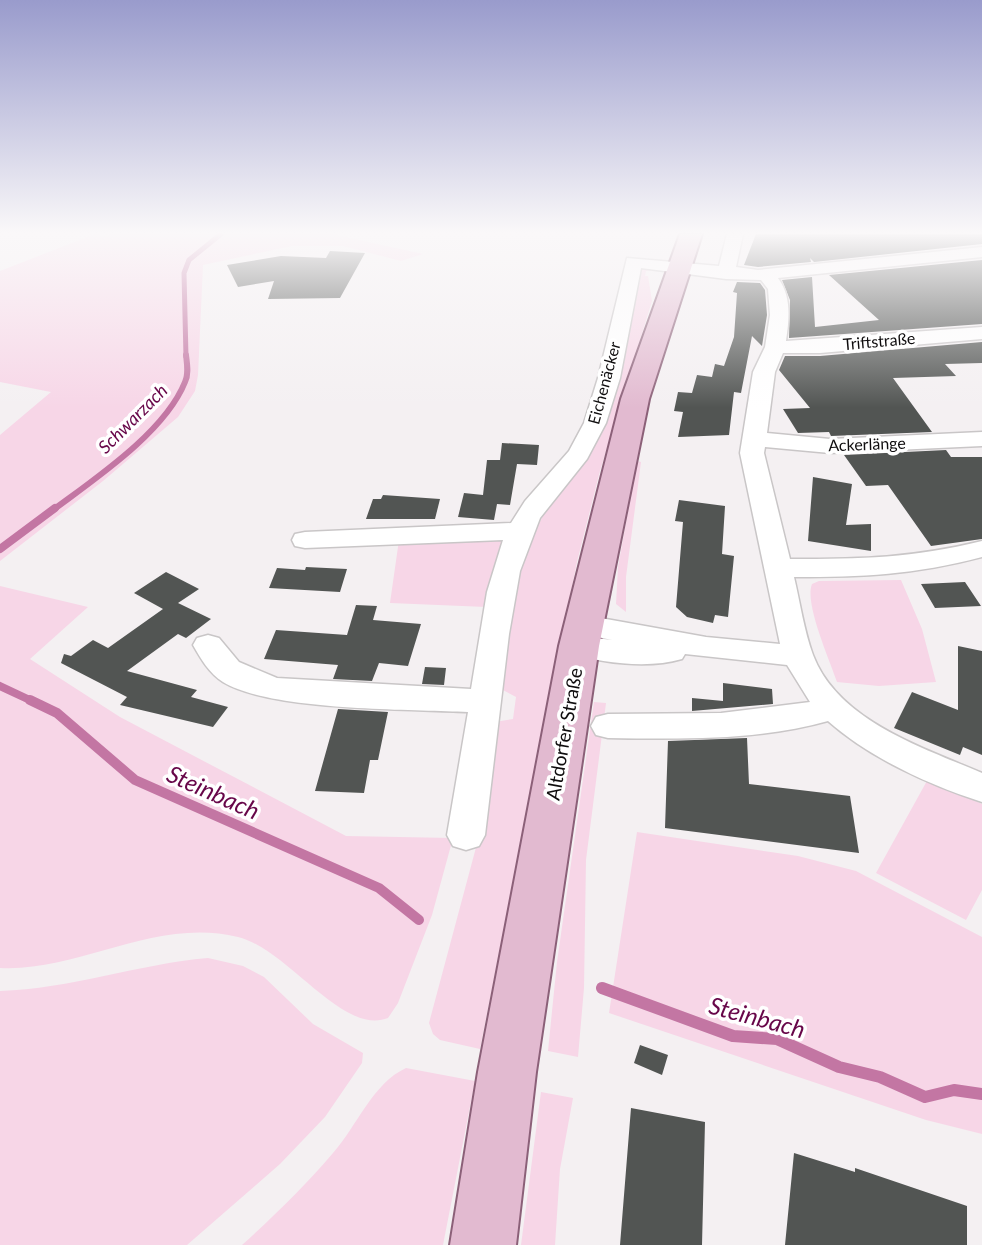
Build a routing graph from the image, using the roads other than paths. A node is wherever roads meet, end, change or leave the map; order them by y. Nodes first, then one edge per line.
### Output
1 (626, 292) edge
2 (673, 292) edge
3 (777, 292) edge
4 (982, 333) edge
5 (775, 347) junction
6 (753, 439) junction
7 (982, 439) edge
8 (520, 531) junction
9 (305, 540) dead end
10 (982, 549) edge
11 (780, 568) junction
12 (581, 636) junction
13 (208, 645) dead end
14 (798, 656) junction
15 (486, 702) junction
16 (833, 708) junction
17 (608, 726) dead end
18 (982, 788) edge
19 (466, 835) dead end
20 (482, 1245) edge

1 - 8 street, Eichenäcker
2 - 12 main road, Altdorfer Straße
3 - 5 street
4 - 5 street, Triftstraße
5 - 6 street
6 - 7 street, Ackerlänge
6 - 11 street
8 - 9 street
8 - 15 street, Eichenäcker
10 - 11 street
11 - 14 street
12 - 14 street
12 - 20 main road, Altdorfer Straße
13 - 15 street
14 - 16 street
15 - 19 street, Eichenäcker
16 - 17 street
16 - 18 street

